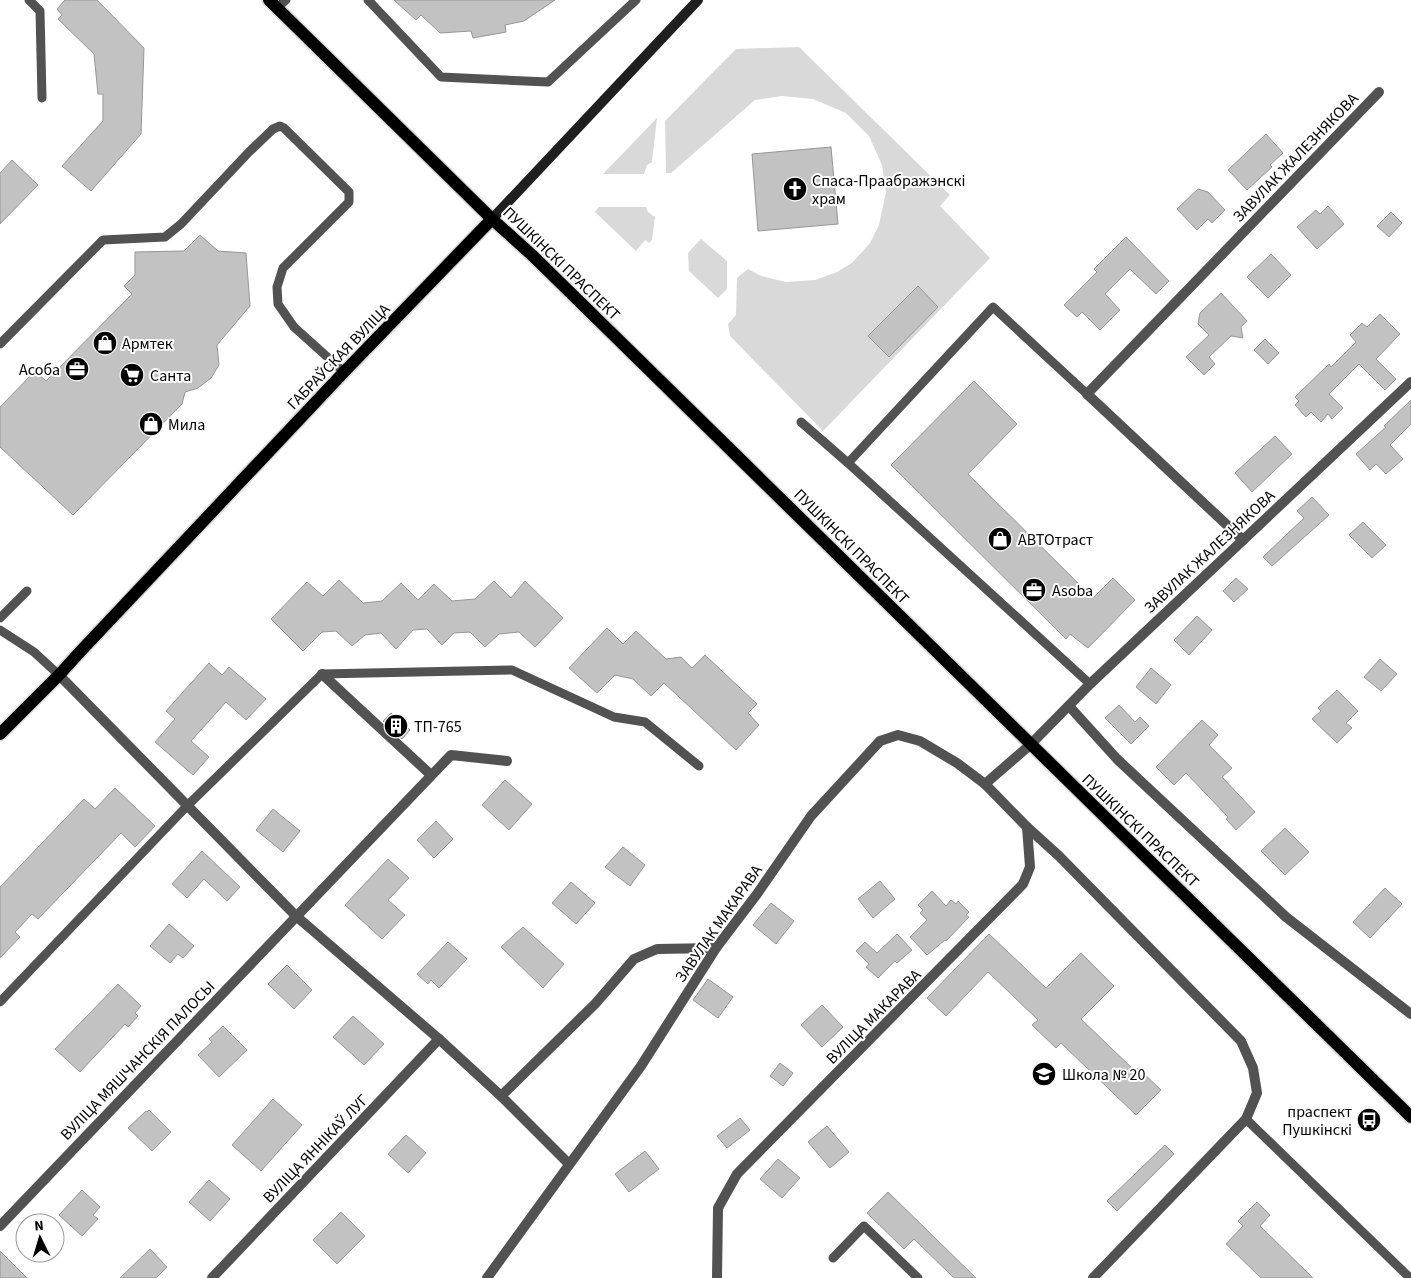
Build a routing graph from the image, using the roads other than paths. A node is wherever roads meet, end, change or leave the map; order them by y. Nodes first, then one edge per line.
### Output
1 (29, 0) edge
2 (368, 0) edge
3 (636, 0) edge
4 (698, 0) edge
5 (277, 3) edge
6 (1379, 92) dead end
7 (42, 98) dead end
8 (492, 219) junction
9 (0, 344) edge
10 (344, 372) junction
11 (1411, 382) edge
12 (1087, 394) junction
13 (801, 422) dead end
14 (848, 463) junction
15 (1243, 540) junction
16 (26, 591) dead end
17 (0, 618) edge
18 (0, 630) edge
19 (322, 674) junction
20 (59, 675) junction
21 (1090, 684) junction
22 (1069, 706) junction
23 (0, 734) edge
24 (1030, 745) junction
25 (507, 760) dead end
26 (699, 766) dead end
27 (431, 774) junction
28 (985, 784) junction
29 (187, 806) junction
30 (1027, 828) junction
31 (296, 916) junction
32 (716, 948) junction
33 (0, 1002) edge
34 (1411, 1014) edge
35 (440, 1039) junction
36 (501, 1096) junction
37 (1411, 1117) edge
38 (1246, 1119) junction
39 (569, 1164) junction
40 (0, 1226) edge
41 (833, 1258) dead end
42 (212, 1278) edge
43 (487, 1278) edge
44 (717, 1278) edge
45 (918, 1278) edge
46 (1093, 1278) edge
47 (1410, 1278) edge

1 - 7 lane
2 - 3 lane
4 - 8 main road, ГАБРАЎСКАЯ ВУЛІЦА
5 - 8 main road, ПУШКІНСКІ ПРАСПЕКТ
6 - 12 street, ЗАВУЛАК ЖАЛЕЗНЯКОВА
8 - 10 main road, ГАБРАЎСКАЯ ВУЛІЦА
8 - 24 main road, ПУШКІНСКІ ПРАСПЕКТ
9 - 10 lane
10 - 20 main road, ГАБРАЎСКАЯ ВУЛІЦА
11 - 15 street, ЗАВУЛАК ЖАЛЕЗНЯКОВА
12 - 14 lane
12 - 15 street
13 - 14 lane
14 - 21 lane
15 - 21 street, ЗАВУЛАК ЖАЛЕЗНЯКОВА
16 - 17 lane
18 - 20 lane
19 - 26 lane
19 - 27 street
19 - 29 lane
20 - 23 main road, ГАБРАЎСКАЯ ВУЛІЦА
20 - 29 street
21 - 22 street, ЗАВУЛАК ЖАЛЕЗНЯКОВА
22 - 24 street, ЗАВУЛАК ЖАЛЕЗНЯКОВА
22 - 34 street
24 - 28 street
24 - 37 main road, ПУШКІНСКІ ПРАСПЕКТ
25 - 27 street, ВУЛІЦА МЯШЧАНСКІЯ ПАЛОСЫ
27 - 31 street, ВУЛІЦА МЯШЧАНСКІЯ ПАЛОСЫ
28 - 30 street
28 - 32 street, ЗАВУЛАК МАКАРАВА
29 - 31 street
29 - 33 lane
30 - 38 street
30 - 44 street, ВУЛІЦА МАКАРАВА
31 - 35 street
31 - 40 street, ВУЛІЦА МЯШЧАНСКІЯ ПАЛОСЫ
32 - 36 street
32 - 39 street, ЗАВУЛАК МАКАРАВА
35 - 36 street
35 - 42 street, ВУЛІЦА ЯННІКАЎ ЛУГ
36 - 39 street
38 - 46 street
38 - 47 lane
39 - 43 street, ЗАВУЛАК МАКАРАВА
41 - 45 lane

